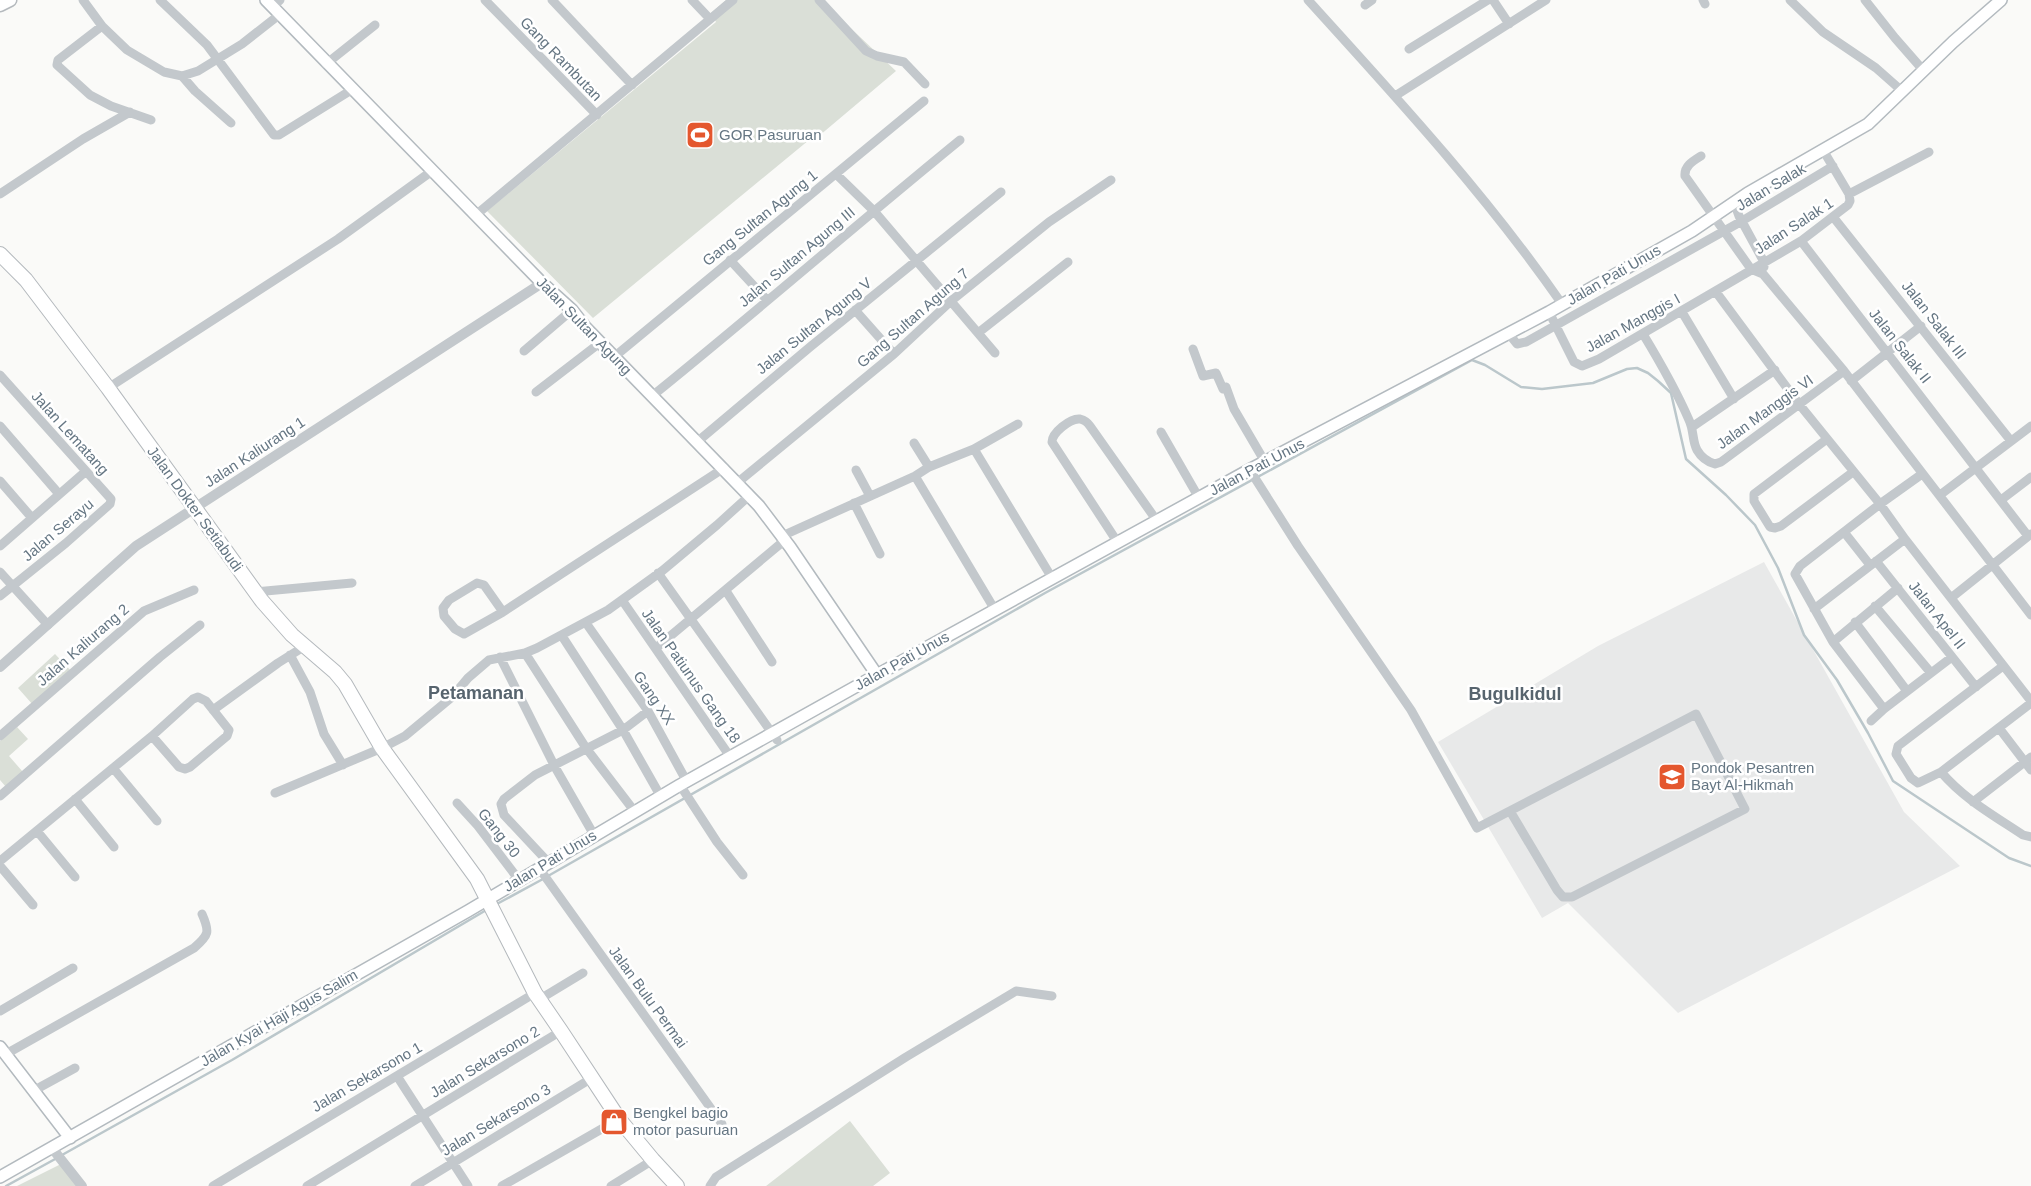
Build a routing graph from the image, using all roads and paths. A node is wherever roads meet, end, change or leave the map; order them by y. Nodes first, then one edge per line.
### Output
1 (10, 0) edge
2 (83, 0) edge
3 (160, 0) edge
4 (485, 0) edge
5 (552, 0) edge
6 (692, 0) edge
7 (733, 0) edge
8 (819, 0) edge
9 (1308, 0) edge
10 (1488, 0) edge
11 (1492, 0) edge
12 (1546, 0) edge
13 (1790, 0) edge
14 (1866, 0) edge
15 (2001, 0) edge
16 (0, 5) edge
17 (274, 5) edge
18 (708, 16) junction
19 (1509, 24) junction
20 (375, 25) dead end
21 (102, 26) junction
22 (1409, 49) dead end
23 (218, 59) junction
24 (326, 64) junction
25 (1923, 70) junction
26 (182, 76) junction
27 (629, 81) junction
28 (925, 84) dead end
29 (353, 89) junction
30 (1902, 91) junction
31 (1395, 96) junction
32 (924, 101) dead end
33 (593, 111) junction
34 (130, 112) junction
35 (152, 120) dead end
36 (231, 123) dead end
37 (960, 140) dead end
38 (1929, 152) dead end
39 (1701, 156) dead end
40 (1828, 158) junction
41 (432, 171) junction
42 (836, 174) junction
43 (1111, 180) dead end
44 (1002, 192) dead end
45 (0, 194) edge
46 (1849, 194) junction
47 (874, 211) junction
48 (1738, 212) junction
49 (477, 214) junction
50 (1834, 218) junction
51 (1719, 223) junction
52 (1801, 241) junction
53 (0, 254) edge
54 (730, 260) junction
55 (915, 262) junction
56 (1068, 262) dead end
57 (1764, 262) junction
58 (1751, 269) junction
59 (1763, 274) junction
60 (542, 283) junction
61 (1716, 292) junction
62 (767, 300) junction
63 (951, 302) junction
64 (1562, 304) junction
65 (572, 310) junction
66 (855, 310) junction
67 (1682, 312) junction
68 (1553, 319) junction
69 (1921, 326) junction
70 (978, 333) junction
71 (1643, 334) junction
72 (601, 342) junction
73 (1193, 349) dead end
74 (524, 351) dead end
75 (1888, 353) junction
76 (894, 354) junction
77 (995, 354) dead end
78 (614, 357) junction
79 (1775, 370) junction
80 (1844, 371) junction
81 (1, 379) edge
82 (1851, 381) junction
83 (108, 388) junction
84 (536, 392) dead end
85 (652, 396) junction
86 (1734, 398) junction
87 (1799, 404) junction
88 (1018, 424) dead end
89 (0, 426) edge
90 (2031, 426) edge
91 (1692, 427) junction
92 (1161, 432) dead end
93 (1827, 439) junction
94 (697, 442) junction
95 (2011, 442) junction
96 (914, 443) dead end
97 (974, 449) junction
98 (1264, 462) junction
99 (929, 467) junction
100 (1977, 467) junction
101 (724, 468) junction
102 (856, 470) dead end
103 (85, 472) junction
104 (1854, 472) junction
105 (1922, 474) junction
106 (1253, 475) junction
107 (915, 476) junction
108 (2031, 477) edge
109 (0, 481) edge
110 (737, 483) junction
111 (59, 494) junction
112 (1940, 495) junction
113 (870, 496) junction
114 (1199, 498) junction
115 (2002, 500) junction
116 (754, 501) junction
117 (854, 503) junction
118 (110, 504) joint
119 (1880, 504) junction
120 (195, 508) junction
121 (32, 518) junction
122 (1157, 521) junction
123 (1844, 532) junction
124 (2030, 535) edge
125 (783, 538) junction
126 (1905, 539) junction
127 (1118, 542) junction
128 (0, 546) edge
129 (880, 554) dead end
130 (1873, 563) junction
131 (1992, 565) junction
132 (0, 572) edge
133 (661, 578) junction
134 (1052, 578) junction
135 (352, 583) dead end
136 (11, 586) junction
137 (1898, 588) junction
138 (194, 590) dead end
139 (726, 591) junction
140 (255, 592) junction
141 (0, 596) edge
142 (1951, 598) junction
143 (625, 605) junction
144 (1875, 606) junction
145 (1814, 609) junction
146 (995, 610) junction
147 (503, 612) junction
148 (2031, 615) edge
149 (690, 619) junction
150 (1855, 622) junction
151 (200, 624) dead end
152 (48, 625) junction
153 (589, 628) junction
154 (565, 642) junction
155 (1833, 642) junction
156 (305, 646) junction
157 (656, 648) junction
158 (525, 653) junction
159 (290, 655) junction
160 (500, 657) junction
161 (1952, 657) junction
162 (772, 662) dead end
163 (2003, 666) junction
164 (0, 667) edge
165 (1930, 673) junction
166 (877, 675) junction
167 (1976, 687) junction
168 (1907, 692) junction
169 (2031, 702) edge
170 (1884, 708) junction
171 (213, 710) junction
172 (648, 711) junction
173 (1871, 722) dead end
174 (1999, 728) junction
175 (623, 730) junction
176 (0, 736) edge
177 (152, 736) junction
178 (775, 736) junction
179 (382, 748) junction
180 (586, 748) junction
181 (731, 758) junction
182 (2028, 759) edge
183 (343, 765) junction
184 (555, 767) junction
185 (113, 768) junction
186 (2031, 770) edge
187 (1941, 772) junction
188 (685, 791) junction
189 (275, 794) dead end
190 (0, 796) edge
191 (661, 797) junction
192 (75, 799) junction
193 (1973, 802) junction
194 (457, 803) dead end
195 (1510, 811) junction
196 (635, 812) junction
197 (157, 821) dead end
198 (37, 831) junction
199 (594, 835) junction
200 (2031, 837) edge
201 (114, 847) dead end
202 (0, 861) edge
203 (0, 866) edge
204 (544, 869) junction
205 (743, 875) dead end
206 (75, 877) dead end
207 (519, 880) junction
208 (491, 904) junction
209 (33, 905) dead end
210 (202, 914) dead end
211 (73, 968) dead end
212 (583, 973) dead end
213 (538, 996) junction
214 (1052, 996) dead end
215 (0, 1011) edge
216 (561, 1031) junction
217 (3, 1051) edge
218 (75, 1068) dead end
219 (397, 1076) junction
220 (592, 1078) junction
221 (33, 1091) junction
222 (422, 1116) junction
223 (620, 1119) junction
224 (722, 1124) dead end
225 (70, 1138) junction
226 (53, 1150) junction
227 (653, 1160) junction
228 (454, 1162) junction
229 (0, 1177) edge
230 (82, 1186) edge
231 (213, 1186) edge
232 (307, 1186) edge
233 (415, 1186) edge
234 (468, 1186) edge
235 (502, 1186) edge
236 (611, 1186) edge
237 (677, 1186) edge
238 (710, 1186) edge

1 - 16 main road
2 - 21 street
3 - 23 street
4 - 33 street, Gang Rambutan
5 - 27 street
6 - 18 street
7 - 18 street
8 - 28 street
9 - 31 street
10 - 22 street
11 - 19 street
12 - 19 street
13 - 30 street
14 - 25 street
15 - 25 main road, Jalan Pati Unus
17 - 23 street
17 - 24 main road, Jalan Sultan Agung
18 - 27 street
19 - 31 street
20 - 24 street
21 - 26 street
21 - 34 street
23 - 26 street
23 - 29 street
24 - 29 main road, Jalan Sultan Agung
25 - 30 main road, Jalan Pati Unus
26 - 36 street
27 - 33 street
29 - 41 main road, Jalan Sultan Agung
30 - 40 main road, Jalan Pati Unus
31 - 64 street
32 - 42 street, Gang Sultan Agung 1
33 - 49 street
34 - 35 street
34 - 45 street
37 - 47 street, Jalan Sultan Agung III
38 - 46 street
39 - 51 street
40 - 46 street, Jalan Salak 1
40 - 48 main road, Jalan Pati Unus
40 - 48 street, Jalan Salak
41 - 49 main road, Jalan Sultan Agung
41 - 83 street
42 - 47 street
42 - 54 street, Gang Sultan Agung 1
43 - 63 street, Gang Sultan Agung 7
44 - 55 street, Jalan Sultan Agung V
46 - 50 street, Jalan Salak 1
47 - 55 street
47 - 62 street, Jalan Sultan Agung III
48 - 51 main road, Jalan Pati Unus
48 - 51 street, Jalan Salak
48 - 57 street
49 - 60 main road, Jalan Sultan Agung
50 - 52 street, Jalan Salak 1
50 - 69 street, Jalan Salak III
51 - 58 street
51 - 64 main road, Jalan Pati Unus
51 - 68 street, Jalan Salak
52 - 57 street, Jalan Salak 1
52 - 75 street, Jalan Salak II
53 - 83 highway, Jalan Dokter Setiabudi
54 - 62 street
54 - 78 street, Gang Sultan Agung 1
55 - 63 street
55 - 66 street, Jalan Sultan Agung V
56 - 70 street
57 - 58 street, Jalan Salak 1
57 - 59 street
58 - 59 street
58 - 61 street, Jalan Manggis I
59 - 80 street
60 - 65 main road, Jalan Sultan Agung
60 - 120 street, Jalan Kaliurang 1
61 - 67 street, Jalan Manggis I
61 - 79 street
62 - 85 street, Jalan Sultan Agung III
63 - 70 street
63 - 76 street, Gang Sultan Agung 7
64 - 68 main road, Jalan Pati Unus
65 - 72 main road, Jalan Sultan Agung
65 - 74 street
66 - 76 street
66 - 94 street, Jalan Sultan Agung V
67 - 71 street, Jalan Manggis I
67 - 86 street
68 - 71 street, Jalan Manggis I
68 - 98 main road, Jalan Pati Unus
69 - 75 street
69 - 95 street, Jalan Salak III
70 - 77 street
71 - 91 street
72 - 78 main road, Jalan Sultan Agung
72 - 84 street
73 - 98 street
75 - 82 street
75 - 100 street, Jalan Salak II
76 - 110 street, Gang Sultan Agung 7
78 - 85 main road, Jalan Sultan Agung
79 - 86 street
79 - 87 street
80 - 82 street
80 - 87 street, Jalan Manggis VI
81 - 103 street, Jalan Lematang
82 - 105 street
83 - 120 highway, Jalan Dokter Setiabudi
85 - 94 main road, Jalan Sultan Agung
86 - 91 street
87 - 91 street, Jalan Manggis VI
87 - 93 street
88 - 97 street
89 - 111 street
90 - 95 street
92 - 114 street
93 - 104 street
93 - 104 street
94 - 101 main road, Jalan Sultan Agung
95 - 100 street
96 - 99 street
97 - 99 street
97 - 134 street
98 - 106 main road, Jalan Pati Unus
99 - 107 street
100 - 112 street
100 - 115 street, Jalan Salak II
101 - 110 main road, Jalan Sultan Agung
101 - 147 street
102 - 113 street
103 - 111 street
103 - 118 street, Jalan Lematang
104 - 119 street
105 - 112 street
105 - 119 street
106 - 114 main road, Jalan Pati Unus
106 - 195 street
107 - 113 street
107 - 146 street
108 - 115 street
109 - 121 street
110 - 116 main road, Jalan Sultan Agung
111 - 121 street
112 - 131 street
113 - 117 street
114 - 122 main road, Jalan Pati Unus
115 - 124 street, Jalan Salak II
116 - 125 main road, Jalan Sultan Agung
116 - 133 street
117 - 125 street
117 - 129 street
118 - 136 street, Jalan Serayu
119 - 123 street
119 - 126 street
120 - 140 highway, Jalan Dokter Setiabudi
120 - 152 street, Jalan Kaliurang 1
121 - 128 street
122 - 127 main road, Jalan Pati Unus
122 - 127 street
123 - 130 street, Jalan Apel II
123 - 145 street
124 - 131 street
125 - 139 street
125 - 166 main road, Jalan Sultan Agung
126 - 130 street
126 - 142 street
127 - 134 main road, Jalan Pati Unus
130 - 137 street, Jalan Apel II
130 - 145 street
131 - 142 street
131 - 148 street
132 - 136 street
133 - 143 street
133 - 149 street
134 - 146 main road, Jalan Pati Unus
135 - 140 street
136 - 141 street, Jalan Serayu
136 - 152 street
137 - 144 street
137 - 161 street, Jalan Apel II
138 - 176 street, Jalan Kaliurang 2
139 - 149 street
139 - 162 street
140 - 156 highway, Jalan Dokter Setiabudi
142 - 163 street
143 - 153 street
143 - 157 street, Jalan Patiunus Gang 18
144 - 150 street
144 - 165 street
145 - 155 street
146 - 166 main road, Jalan Pati Unus
147 - 147 street
149 - 157 street
149 - 178 street
150 - 155 street
150 - 168 street
151 - 190 street
152 - 164 street, Jalan Kaliurang 1
153 - 154 street
153 - 172 street, Gang XX
154 - 158 street
154 - 175 street
155 - 170 street
156 - 159 street
156 - 179 highway, Jalan Dokter Setiabudi
157 - 181 street, Jalan Patiunus Gang 18
158 - 160 street
158 - 180 street
159 - 171 street
159 - 183 street
160 - 179 street
160 - 184 street
161 - 165 street
161 - 167 street, Jalan Apel II
163 - 167 street
163 - 169 street
165 - 168 street
166 - 178 main road, Jalan Pati Unus
167 - 187 street
168 - 170 street
169 - 174 street
170 - 173 street
171 - 177 street
171 - 177 street
172 - 175 street
172 - 188 street, Gang XX
174 - 182 street
174 - 187 street
175 - 180 street
175 - 191 street
177 - 185 street
178 - 181 main road, Jalan Pati Unus
179 - 183 street
179 - 208 highway, Jalan Dokter Setiabudi
180 - 184 street
180 - 196 street
181 - 188 main road, Jalan Pati Unus
182 - 186 street
182 - 193 street
183 - 189 street
184 - 199 street
184 - 204 street, Jalan Bulu Permai
185 - 192 street
185 - 197 street
187 - 193 street
188 - 191 main road, Jalan Pati Unus
188 - 205 street, Gang XX
191 - 196 main road, Jalan Pati Unus
192 - 198 street
192 - 201 street
193 - 200 street
194 - 207 street, Gang 30
195 - 195 street
196 - 199 main road, Jalan Pati Unus
198 - 202 street
198 - 206 street
199 - 204 main road, Jalan Pati Unus
203 - 209 street
204 - 207 main road, Jalan Pati Unus
204 - 224 street, Jalan Bulu Permai
207 - 208 main road, Jalan Pati Unus
208 - 213 highway, Jalan Dokter Setiabudi
208 - 225 main road, Jalan Kyai Haji Agus Salim
210 - 217 street
211 - 215 street
212 - 213 street, Jalan Sekarsono 1
213 - 216 highway, Jalan Dokter Setiabudi
213 - 219 street, Jalan Sekarsono 1
214 - 238 street
216 - 220 highway, Jalan Dokter Setiabudi
216 - 222 street, Jalan Sekarsono 2
217 - 221 main road
218 - 221 street
219 - 222 street
219 - 231 street, Jalan Sekarsono 1
220 - 223 highway, Jalan Dokter Setiabudi
220 - 228 street, Jalan Sekarsono 3
221 - 225 main road
222 - 228 street
222 - 232 street, Jalan Sekarsono 2
223 - 227 highway, Jalan Dokter Setiabudi
223 - 235 street
225 - 226 main road, Jalan Kyai Haji Agus Salim
226 - 229 main road, Jalan Kyai Haji Agus Salim
226 - 230 street
227 - 236 street
227 - 237 highway, Jalan Dokter Setiabudi
228 - 233 street, Jalan Sekarsono 3
228 - 234 street

